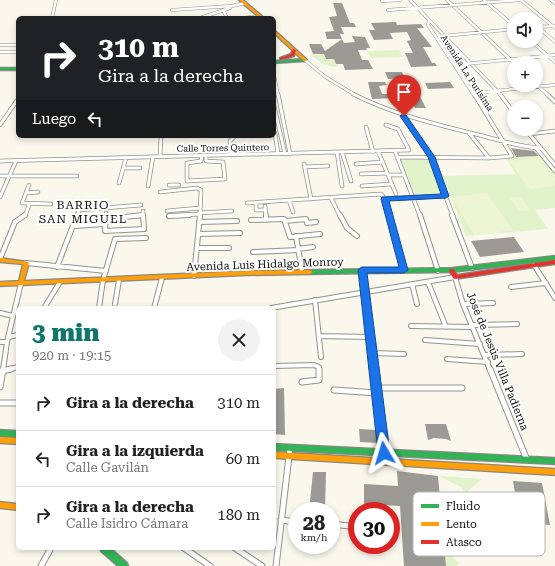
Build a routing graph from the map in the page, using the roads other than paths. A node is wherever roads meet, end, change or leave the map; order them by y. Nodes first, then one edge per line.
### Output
1 (56, 0) edge
2 (400, 0) edge
3 (410, 0) edge
4 (447, 0) edge
5 (484, 0) edge
6 (520, 0) edge
7 (551, 0) edge
8 (382, 2) dead end
9 (243, 3) edge
10 (487, 3) junction
11 (555, 4) edge
12 (453, 6) junction
13 (232, 7) junction
14 (208, 8) junction
15 (418, 8) junction
16 (172, 10) dead end
17 (223, 10) junction
18 (388, 10) dead end
19 (211, 14) junction
20 (52, 16) edge
21 (206, 16) edge
22 (226, 16) edge
23 (255, 16) edge
24 (259, 16) edge
25 (429, 20) junction
26 (507, 20) edge
27 (543, 27) edge
28 (554, 27) edge
29 (507, 30) edge
30 (481, 32) junction
31 (543, 32) edge
32 (276, 33) edge
33 (443, 36) junction
34 (436, 37) junction
35 (555, 42) edge
36 (16, 45) edge
37 (0, 46) edge
38 (539, 48) edge
39 (294, 50) junction
40 (0, 52) edge
41 (16, 52) edge
42 (555, 55) edge
43 (548, 56) junction
44 (507, 57) edge
45 (543, 57) edge
46 (276, 59) edge
47 (305, 60) junction
48 (507, 60) edge
49 (276, 62) edge
50 (555, 62) edge
51 (470, 63) junction
52 (455, 64) junction
53 (0, 68) edge
54 (16, 68) edge
55 (276, 85) edge
56 (555, 85) edge
57 (543, 86) edge
58 (507, 90) edge
59 (498, 91) junction
60 (543, 91) edge
61 (474, 93) junction
62 (16, 102) edge
63 (555, 102) edge
64 (507, 103) edge
65 (276, 115) edge
66 (404, 116) junction
67 (2, 120) edge
68 (0, 125) edge
69 (386, 125) dead end
70 (366, 127) dead end
71 (555, 131) edge
72 (543, 132) edge
73 (469, 133) junction
74 (530, 136) edge
75 (161, 138) edge
76 (233, 138) edge
77 (276, 138) edge
78 (503, 141) junction
79 (538, 147) junction
80 (378, 151) junction
81 (395, 151) junction
82 (336, 152) junction
83 (342, 152) junction
84 (373, 152) junction
85 (278, 154) junction
86 (285, 154) junction
87 (290, 154) junction
88 (231, 155) junction
89 (202, 156) junction
90 (206, 156) junction
91 (153, 157) junction
92 (160, 157) junction
93 (431, 157) junction
94 (126, 158) junction
95 (398, 158) junction
96 (489, 158) junction
97 (0, 161) edge
98 (16, 161) junction
99 (382, 162) junction
100 (356, 164) dead end
101 (555, 165) edge
102 (328, 166) dead end
103 (123, 168) junction
104 (140, 168) dead end
105 (555, 171) edge
106 (362, 174) dead end
107 (387, 174) junction
108 (404, 175) junction
109 (0, 176) edge
110 (10, 176) junction
111 (78, 176) dead end
112 (351, 181) dead end
113 (119, 183) dead end
114 (392, 184) junction
115 (29, 185) dead end
116 (169, 185) dead end
117 (148, 186) dead end
118 (342, 186) dead end
119 (362, 186) dead end
120 (179, 190) junction
121 (38, 192) dead end
122 (160, 192) dead end
123 (26, 193) junction
124 (396, 194) dead end
125 (446, 196) junction
126 (0, 197) edge
127 (414, 197) junction
128 (330, 198) junction
129 (312, 199) junction
130 (385, 199) junction
131 (290, 200) junction
132 (247, 203) dead end
133 (256, 203) junction
134 (51, 204) dead end
135 (29, 205) junction
136 (81, 205) dead end
137 (141, 205) dead end
138 (79, 210) junction
139 (167, 211) dead end
140 (232, 211) dead end
141 (199, 212) junction
142 (293, 212) dead end
143 (106, 213) dead end
144 (169, 216) dead end
145 (106, 219) junction
146 (251, 220) dead end
147 (266, 220) junction
148 (237, 221) dead end
149 (285, 221) junction
150 (199, 222) junction
151 (316, 222) dead end
152 (105, 224) junction
153 (74, 226) junction
154 (240, 233) dead end
155 (199, 234) junction
156 (320, 234) dead end
157 (296, 236) junction
158 (357, 236) dead end
159 (146, 238) dead end
160 (313, 247) dead end
161 (198, 248) junction
162 (228, 248) dead end
163 (299, 250) junction
164 (253, 252) dead end
165 (306, 256) dead end
166 (300, 257) junction
167 (555, 258) edge
168 (0, 260) edge
169 (555, 262) edge
170 (26, 264) junction
171 (534, 265) junction
172 (58, 267) junction
173 (472, 268) junction
174 (362, 270) junction
175 (404, 270) junction
176 (452, 270) junction
177 (106, 271) junction
178 (438, 271) junction
179 (302, 272) junction
180 (194, 276) junction
181 (455, 277) junction
182 (162, 278) junction
183 (104, 280) junction
184 (119, 280) junction
185 (60, 282) junction
186 (428, 282) junction
187 (21, 283) junction
188 (546, 283) junction
189 (0, 284) edge
190 (412, 284) junction
191 (511, 287) dead end
192 (365, 293) junction
193 (555, 298) edge
194 (315, 300) junction
195 (493, 303) dead end
196 (116, 304) dead end
197 (418, 304) dead end
198 (463, 304) junction
199 (45, 306) edge
200 (99, 306) edge
201 (155, 306) edge
202 (276, 307) edge
203 (0, 314) edge
204 (13, 316) junction
205 (517, 324) dead end
206 (411, 326) dead end
207 (472, 326) junction
208 (446, 327) junction
209 (16, 336) edge
210 (320, 336) junction
211 (370, 337) junction
212 (8, 339) junction
213 (425, 340) dead end
214 (0, 342) edge
215 (480, 344) junction
216 (372, 353) junction
217 (404, 354) dead end
218 (522, 354) dead end
219 (485, 355) junction
220 (321, 357) dead end
221 (448, 359) dead end
222 (488, 362) junction
223 (276, 366) edge
224 (16, 367) edge
225 (2, 370) junction
226 (302, 382) dead end
227 (0, 387) edge
228 (462, 388) dead end
229 (334, 390) dead end
230 (376, 391) junction
231 (0, 403) edge
232 (16, 403) edge
233 (0, 433) edge
234 (16, 434) edge
235 (0, 440) edge
236 (16, 441) edge
237 (276, 447) edge
238 (290, 448) junction
239 (384, 453) junction
240 (276, 455) edge
241 (289, 456) junction
242 (527, 460) junction
243 (555, 461) edge
244 (555, 472) edge
245 (0, 505) edge
246 (16, 507) edge
247 (281, 520) junction
248 (288, 521) edge
249 (50, 550) edge
250 (106, 550) edge
251 (187, 550) edge
252 (238, 550) edge
253 (41, 566) edge
254 (124, 566) edge
255 (210, 566) edge
256 (262, 566) edge
257 (276, 566) edge

1 - 20 street
2 - 8 street
3 - 15 street, Avenida La Purísima
4 - 12 street
5 - 10 street
6 - 10 street
6 - 28 street
7 - 11 street
9 - 13 street
9 - 23 main road
9 - 24 main road
10 - 12 street
10 - 26 street
12 - 15 street
12 - 30 street
13 - 14 street
13 - 17 street
14 - 16 street
14 - 19 street
15 - 18 street
15 - 25 street, Avenida La Purísima
17 - 19 street
17 - 22 street
19 - 21 street
25 - 33 street
25 - 34 street, Avenida La Purísima
27 - 28 street
29 - 30 street
30 - 33 street
30 - 44 street
31 - 35 street
32 - 39 main road
33 - 34 street
33 - 51 street
34 - 52 street, Avenida La Purísima
36 - 37 street
38 - 43 street
39 - 46 main road
39 - 47 main road
40 - 41 street
42 - 43 street
43 - 45 street
43 - 50 street
47 - 49 main road
47 - 66 street
48 - 51 street
51 - 52 street
51 - 59 street
52 - 61 street, Avenida La Purísima
53 - 54 main road
55 - 87 street
56 - 57 street
58 - 59 street
59 - 61 street
59 - 64 street
60 - 63 street
61 - 78 street, Avenida La Purísima
62 - 67 street
65 - 86 street
66 - 73 street
66 - 93 street
67 - 68 street
69 - 81 street, Calle Torres Quintero
70 - 84 street
71 - 72 street
73 - 78 street
73 - 96 street
74 - 79 street
75 - 92 street
76 - 88 street
77 - 85 street
78 - 79 street
78 - 96 street, Avenida La Purísima
79 - 101 street
79 - 105 street
80 - 81 street, Calle Torres Quintero
80 - 84 street, Calle Torres Quintero
80 - 99 street
81 - 95 street
82 - 83 street, Calle Torres Quintero
82 - 87 street, Calle Torres Quintero
82 - 118 street
83 - 84 street, Calle Torres Quintero
83 - 112 street
85 - 86 street, Calle Torres Quintero
85 - 88 street, Calle Torres Quintero
86 - 87 street, Calle Torres Quintero
88 - 90 street, Calle Torres Quintero
89 - 90 street, Calle Torres Quintero
89 - 90 street
89 - 92 street, Calle Torres Quintero
91 - 92 street, Calle Torres Quintero
91 - 94 street, Calle Torres Quintero
91 - 117 street
93 - 95 street
93 - 96 street
93 - 125 street
94 - 98 street, Calle Torres Quintero
94 - 103 street
95 - 108 street
97 - 98 street, Calle Torres Quintero
98 - 110 street
99 - 100 street
99 - 107 street
102 - 129 street
103 - 104 street
103 - 113 street
106 - 107 street
107 - 108 street
107 - 114 street
108 - 127 street
109 - 110 street
110 - 111 street
110 - 126 street
114 - 119 street
114 - 124 street
115 - 123 street
116 - 120 street
120 - 122 street
120 - 141 street
121 - 123 street
123 - 135 street
125 - 127 street
125 - 173 street
127 - 130 street
127 - 178 street
128 - 129 street
128 - 130 street
128 - 158 street
129 - 131 street
130 - 175 street
131 - 133 street
131 - 142 street
132 - 133 street
133 - 147 street
134 - 135 street
135 - 168 street
136 - 138 street
137 - 138 street
138 - 153 street
139 - 141 street
140 - 141 street
141 - 144 street
141 - 150 street
143 - 145 street
145 - 152 street
145 - 152 street
146 - 147 street
147 - 149 street
148 - 150 street
149 - 151 street
149 - 157 street
150 - 155 street
152 - 153 street
153 - 172 street
154 - 155 street
155 - 161 street
156 - 157 street
157 - 163 street
159 - 177 street
160 - 163 street
161 - 162 street
161 - 180 street
163 - 164 street
163 - 166 street
165 - 166 street
166 - 179 street
167 - 173 main road, Avenida Luis Hidalgo Monroy
168 - 170 main road
169 - 171 main road
170 - 172 street
170 - 187 main road
171 - 181 main road
171 - 188 street
172 - 177 street
173 - 176 main road, Avenida Luis Hidalgo Monroy
174 - 175 main road, Avenida Luis Hidalgo Monroy
174 - 179 main road, Avenida Luis Hidalgo Monroy
174 - 192 street
175 - 178 main road, Avenida Luis Hidalgo Monroy
176 - 178 main road, Avenida Luis Hidalgo Monroy
176 - 181 main road, José de Jesús Villa Padierna
177 - 183 street
179 - 180 main road, Avenida Luis Hidalgo Monroy
180 - 182 main road, Avenida Luis Hidalgo Monroy
181 - 186 street
181 - 198 street, José de Jesús Villa Padierna
182 - 184 main road, Avenida Luis Hidalgo Monroy
182 - 201 street
183 - 184 main road, Avenida Luis Hidalgo Monroy
183 - 185 main road, Avenida Luis Hidalgo Monroy
183 - 200 street
184 - 196 street
185 - 187 main road, Avenida Luis Hidalgo Monroy
185 - 199 street
186 - 190 street
186 - 208 street
187 - 189 main road, Avenida Luis Hidalgo Monroy
187 - 204 street
188 - 191 street
188 - 193 street
190 - 192 street
190 - 197 street
192 - 194 street
192 - 211 street
194 - 202 street
194 - 210 street
195 - 198 street
198 - 207 street, José de Jesús Villa Padierna
203 - 204 street
204 - 212 street
205 - 207 street
206 - 208 street
207 - 208 street
207 - 215 street, José de Jesús Villa Padierna
209 - 212 street
210 - 211 street
210 - 220 street
211 - 216 street
212 - 214 street
212 - 225 street
213 - 215 street
215 - 219 street, José de Jesús Villa Padierna
216 - 217 street
216 - 230 street
218 - 219 street
219 - 222 street, José de Jesús Villa Padierna
221 - 222 street
222 - 242 street, José de Jesús Villa Padierna
223 - 226 street
224 - 225 street
225 - 227 street
228 - 230 street
229 - 230 street
230 - 239 street
231 - 232 street
233 - 234 main road
235 - 236 main road
237 - 238 main road
238 - 239 main road
238 - 241 street
239 - 242 main road
240 - 241 main road
241 - 244 main road
241 - 247 street
242 - 243 main road
245 - 246 main road
247 - 248 street
247 - 257 street
249 - 253 street
250 - 254 main road
251 - 255 street
252 - 256 street

